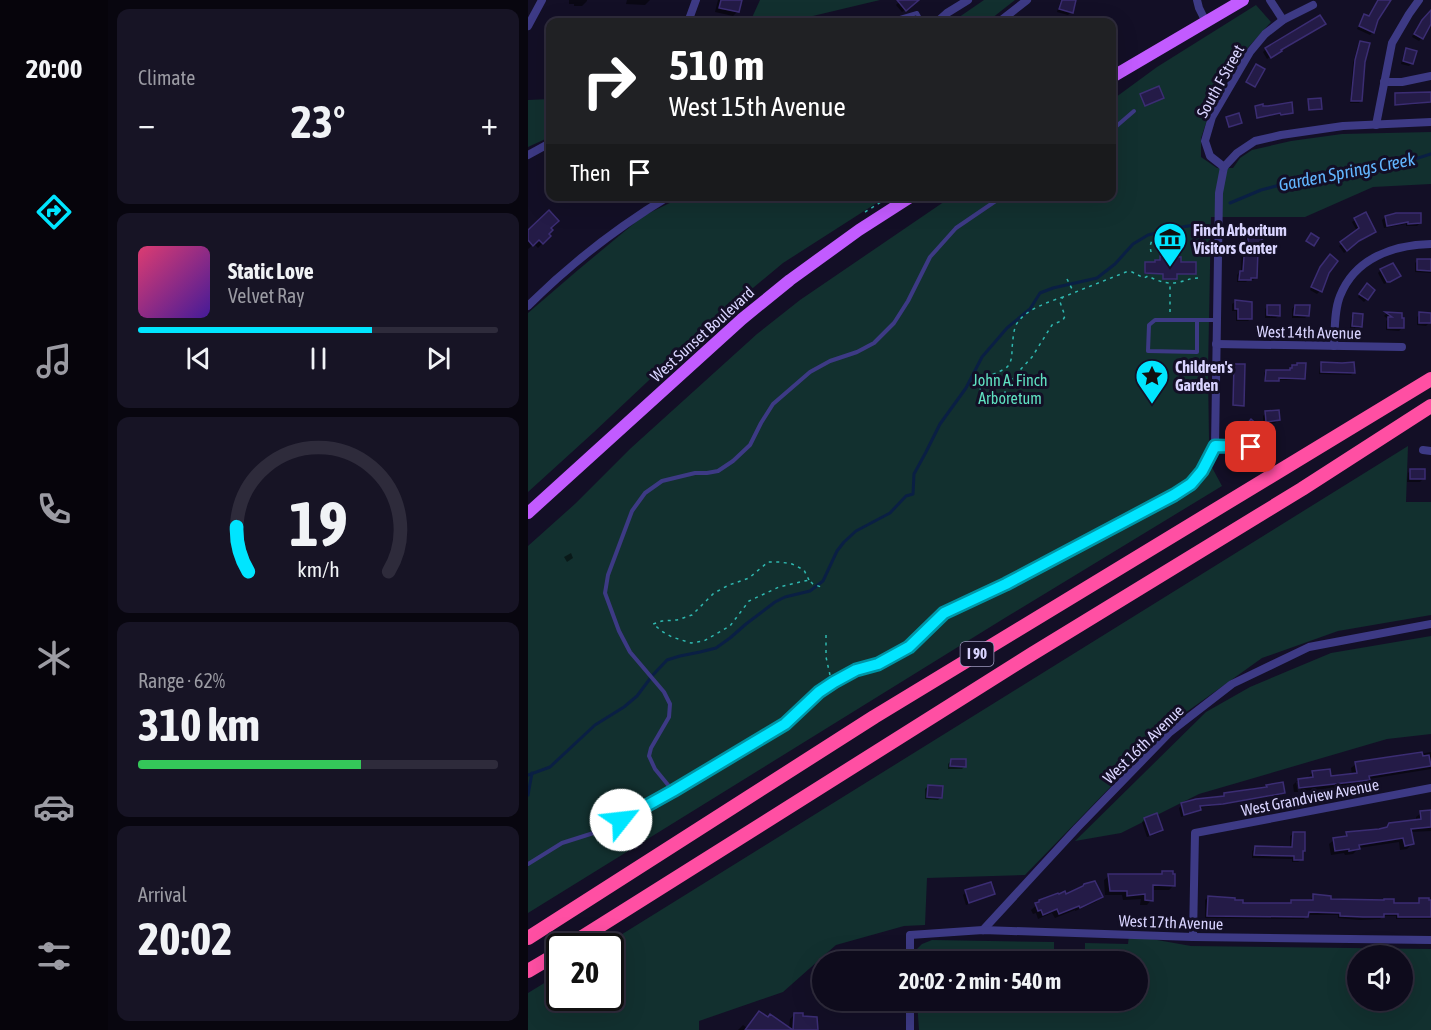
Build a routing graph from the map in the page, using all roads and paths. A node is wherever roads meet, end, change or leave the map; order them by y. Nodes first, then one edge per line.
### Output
1 (542, 0) edge
2 (696, 0) edge
3 (968, 0) edge
4 (1027, 0) edge
5 (1197, 0) edge
6 (1243, 0) edge
7 (1270, 0) edge
8 (1419, 0) edge
9 (1313, 5) dead end
10 (689, 18) edge
11 (900, 18) edge
12 (919, 18) edge
13 (941, 18) edge
14 (1004, 18) edge
15 (1283, 20) junction
16 (1206, 22) junction
17 (528, 26) edge
18 (1116, 75) edge
19 (1431, 76) edge
20 (1384, 82) junction
21 (1134, 111) dead end
22 (1431, 122) edge
23 (1376, 125) junction
24 (1116, 127) edge
25 (546, 145) edge
26 (528, 155) edge
27 (1224, 168) junction
28 (661, 201) edge
29 (904, 201) edge
30 (996, 201) edge
31 (1152, 240) dead end
32 (1431, 244) edge
33 (1151, 252) dead end
34 (1200, 278) dead end
35 (1067, 279) dead end
36 (1170, 283) junction
37 (1074, 292) junction
38 (1063, 297) junction
39 (528, 306) edge
40 (1170, 309) dead end
41 (1197, 320) junction
42 (1217, 320) junction
43 (1216, 344) junction
44 (1334, 346) junction
45 (1402, 347) dead end
46 (1431, 379) edge
47 (1431, 406) edge
48 (1215, 446) junction
49 (1251, 447) dead end
50 (528, 513) edge
51 (809, 580) junction
52 (821, 587) dead end
53 (1431, 624) edge
54 (826, 635) dead end
55 (829, 672) dead end
56 (1431, 788) edge
57 (673, 791) junction
58 (528, 864) edge
59 (983, 930) junction
60 (589, 933) edge
61 (1193, 937) junction
62 (528, 938) edge
63 (1431, 940) edge
64 (910, 951) edge
65 (546, 961) edge
66 (528, 972) edge
67 (910, 1011) edge
68 (910, 1030) edge

1 - 17 street
2 - 10 street
3 - 13 street
4 - 14 street
5 - 16 street
6 - 16 main road
7 - 15 street
8 - 20 street
9 - 15 street, South F Street
11 - 12 lane
15 - 27 street, South F Street
16 - 18 main road
19 - 20 street
20 - 23 street
21 - 24 lane
22 - 23 street
23 - 27 street
25 - 26 street
27 - 42 street
28 - 39 street
29 - 50 main road, West Sunset Boulevard
30 - 57 lane
31 - 33 path
32 - 44 street
34 - 36 path
35 - 37 path
36 - 37 path
36 - 40 path
37 - 38 path
38 - 38 path
41 - 41 lane
41 - 42 lane
42 - 43 street
43 - 44 street, West 14th Avenue
43 - 48 street
44 - 45 street, West 14th Avenue
46 - 62 highway, I 90
47 - 60 highway, I 90
48 - 49 street
48 - 57 lane
51 - 51 path
51 - 52 path
53 - 59 street, West 16th Avenue
54 - 55 path
56 - 61 street, West Grandview Avenue
57 - 58 lane
59 - 61 street, West 17th Avenue
59 - 64 street, West 17th Avenue
61 - 63 street, West 17th Avenue
65 - 66 highway
67 - 68 street

